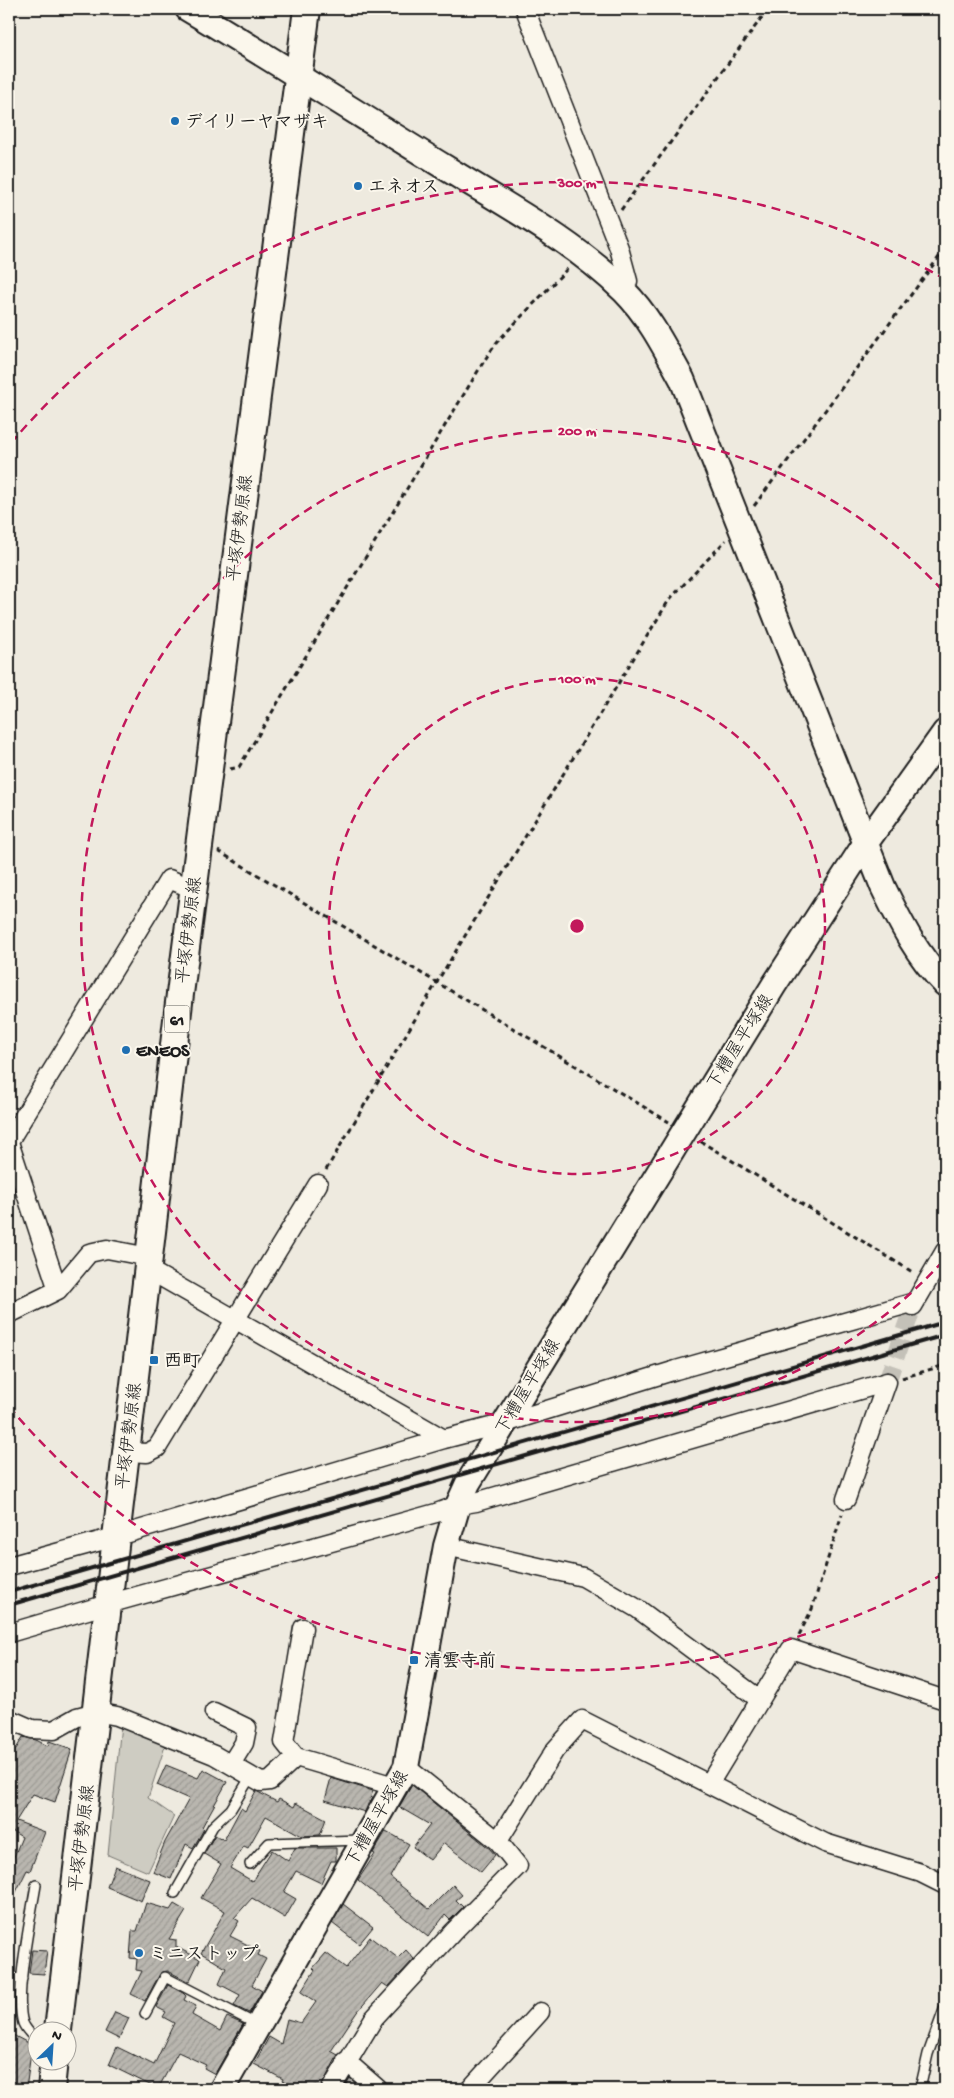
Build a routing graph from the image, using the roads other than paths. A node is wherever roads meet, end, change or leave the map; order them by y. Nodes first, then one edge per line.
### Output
1 (188, 9) edge
2 (307, 9) edge
3 (525, 9) edge
4 (298, 75) junction
5 (624, 291) junction
6 (945, 732) edge
7 (865, 844) junction
8 (193, 889) junction
9 (945, 984) edge
10 (9, 1142) edge
11 (318, 1184) road end
12 (945, 1251) edge
13 (149, 1264) junction
14 (58, 1290) junction
15 (9, 1314) edge
16 (236, 1320) junction
17 (502, 1424) junction
18 (444, 1439) junction
19 (125, 1452) junction
20 (846, 1499) road end
21 (458, 1505) junction
22 (116, 1537) junction
23 (446, 1546) junction
24 (9, 1566) edge
25 (108, 1604) junction
26 (303, 1628) dead end
27 (9, 1633) edge
28 (759, 1699) junction
29 (945, 1700) edge
30 (96, 1712) junction
31 (214, 1712) dead end
32 (10, 1723) edge
33 (296, 1757) junction
34 (230, 1764) junction
35 (251, 1776) junction
36 (400, 1776) junction
37 (708, 1784) junction
38 (364, 1840) junction
39 (498, 1841) junction
40 (250, 1864) dead end
41 (36, 1885) dead end
42 (945, 1885) edge
43 (175, 1893) dead end
44 (9, 1978) edge
45 (22, 1979) junction
46 (945, 2007) edge
47 (540, 2012) dead end
48 (145, 2014) dead end
49 (59, 2020) edge
50 (258, 2025) junction
51 (28, 2029) edge
52 (346, 2061) junction
53 (53, 2070) edge
54 (51, 2089) edge
55 (222, 2089) edge
56 (331, 2089) edge
57 (378, 2089) edge
58 (470, 2089) edge
59 (920, 2089) edge

1 - 4 main road
2 - 4 main road, 平塚伊勢原線 / 61
3 - 5 street
4 - 5 main road
4 - 8 main road, 平塚伊勢原線 / 61
5 - 7 main road
6 - 7 main road, 下糟屋平塚線
7 - 9 main road
7 - 17 main road, 下糟屋平塚線
8 - 10 street
8 - 13 main road, 平塚伊勢原線 / 61
10 - 14 street
11 - 16 street
12 - 17 street
13 - 14 street
13 - 16 street
13 - 19 main road, 平塚伊勢原線 / 61
14 - 15 street
16 - 18 street
16 - 19 street
17 - 18 street
17 - 21 main road, 下糟屋平塚線
18 - 22 street
19 - 22 main road, 平塚伊勢原線 / 61
20 - 21 street
21 - 23 main road, 下糟屋平塚線
21 - 25 street
22 - 24 street
22 - 25 main road, 平塚伊勢原線 / 61
23 - 28 street
23 - 36 main road, 下糟屋平塚線
25 - 27 street
25 - 30 main road, 平塚伊勢原線 / 61
26 - 33 street
28 - 29 street
28 - 37 street
30 - 32 street
30 - 34 street
30 - 49 main road, 平塚伊勢原線 / 61
31 - 34 street
33 - 35 street
33 - 36 street
34 - 35 street
35 - 43 lane
36 - 38 main road, 下糟屋平塚線
36 - 39 street
37 - 39 street
37 - 42 street
38 - 40 lane
38 - 50 main road, 下糟屋平塚線
39 - 52 street
41 - 45 lane
44 - 45 lane
45 - 51 lane
46 - 59 lane
47 - 58 street
48 - 50 lane
50 - 55 main road, 下糟屋平塚線
52 - 56 street
52 - 57 street
53 - 54 main road

